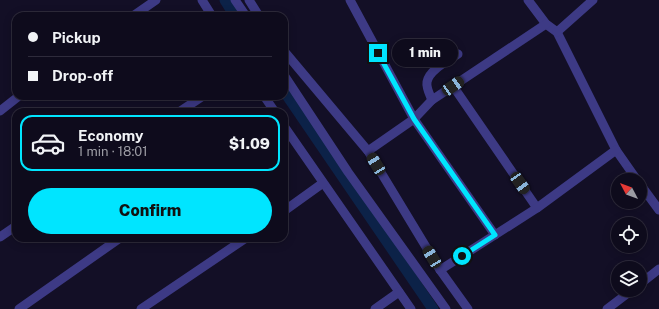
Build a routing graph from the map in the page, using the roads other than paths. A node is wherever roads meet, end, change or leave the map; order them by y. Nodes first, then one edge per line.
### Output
1 (156, 0) edge
2 (202, 0) edge
3 (235, 0) edge
4 (350, 0) edge
5 (528, 0) edge
6 (593, 0) edge
7 (252, 1) edge
8 (139, 12) edge
9 (210, 12) edge
10 (243, 12) edge
11 (257, 12) edge
12 (546, 24) junction
13 (557, 32) junction
14 (458, 54) dead end
15 (288, 56) edge
16 (288, 81) edge
17 (453, 86) junction
18 (14, 100) edge
19 (197, 100) edge
20 (432, 100) junction
21 (186, 108) edge
22 (0, 111) edge
23 (414, 119) junction
24 (288, 132) edge
25 (616, 150) junction
26 (368, 151) junction
27 (632, 173) edge
28 (323, 183) junction
29 (647, 194) edge
30 (288, 208) edge
31 (537, 208) junction
32 (659, 210) edge
33 (12, 229) edge
34 (495, 235) junction
35 (0, 237) edge
36 (114, 242) edge
37 (240, 242) edge
38 (659, 269) edge
39 (440, 270) junction
40 (647, 278) edge
41 (399, 292) junction
42 (622, 297) edge
43 (19, 309) edge
44 (141, 309) edge
45 (375, 309) edge
46 (411, 309) edge
47 (446, 309) edge
48 (468, 309) edge
49 (606, 309) edge

1 - 8 street
2 - 9 street
3 - 10 street
4 - 23 street
5 - 12 street
6 - 13 street
7 - 11 street
12 - 13 street
12 - 17 street
13 - 25 street
14 - 20 street
15 - 26 street
16 - 47 street
17 - 20 street
17 - 31 street
18 - 22 street
19 - 21 street
20 - 23 street
23 - 26 street
23 - 34 street
24 - 28 street
25 - 27 street
25 - 31 street
26 - 39 street
28 - 30 street
28 - 41 street
29 - 32 street
31 - 34 street
33 - 35 street
34 - 39 street
36 - 43 street
37 - 44 street
38 - 40 street
39 - 48 street
41 - 45 street
41 - 46 street
42 - 49 street

